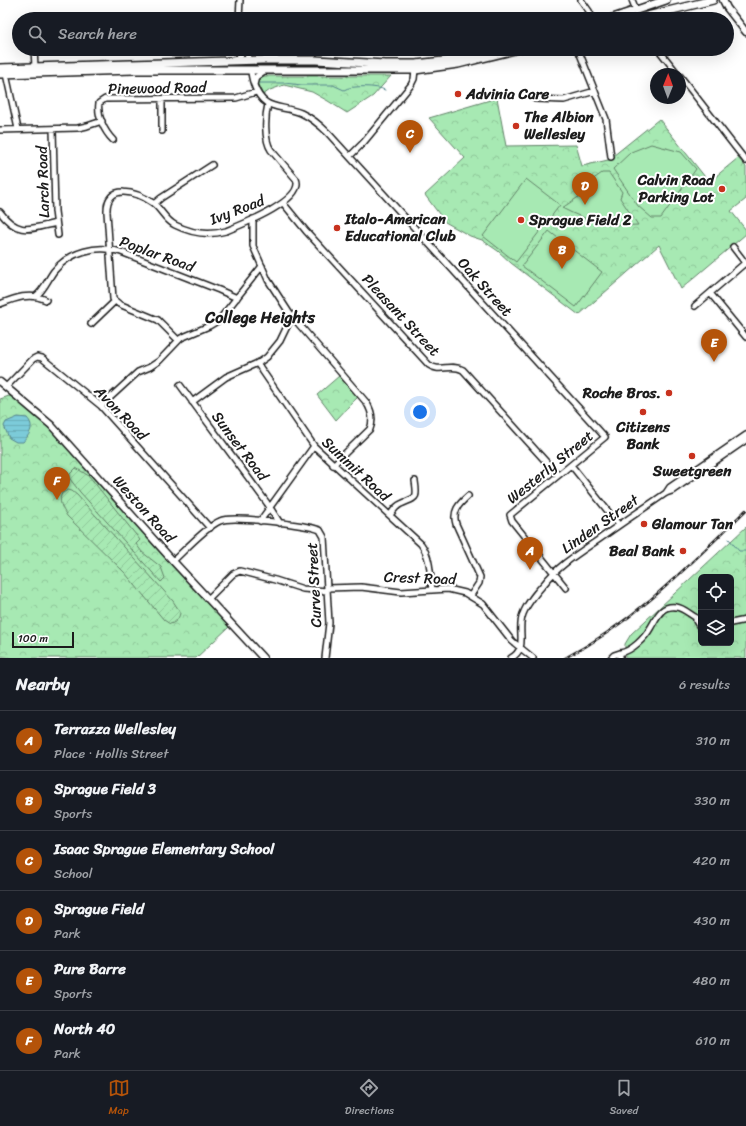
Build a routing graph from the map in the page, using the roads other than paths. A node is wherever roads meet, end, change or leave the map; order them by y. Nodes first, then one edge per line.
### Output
1 (240, 0) edge
2 (581, 0) edge
3 (632, 0) edge
4 (666, 0) edge
5 (713, 0) edge
6 (723, 0) edge
7 (656, 3) junction
8 (636, 10) junction
9 (239, 12) edge
10 (590, 12) edge
11 (630, 12) edge
12 (657, 12) edge
13 (662, 12) edge
14 (730, 12) edge
15 (734, 17) edge
16 (746, 32) edge
17 (34, 56) edge
18 (240, 56) edge
19 (248, 56) edge
20 (468, 56) edge
21 (491, 56) edge
22 (581, 56) edge
23 (664, 56) edge
24 (248, 60) junction
25 (270, 60) junction
26 (231, 61) junction
27 (34, 67) junction
28 (0, 68) edge
29 (673, 68) edge
30 (227, 70) junction
31 (250, 70) junction
32 (268, 70) junction
33 (415, 70) junction
34 (3, 74) edge
35 (686, 84) edge
36 (254, 86) junction
37 (595, 91) junction
38 (256, 92) junction
39 (162, 99) junction
40 (535, 99) dead end
41 (268, 104) junction
42 (102, 121) junction
43 (53, 128) junction
44 (18, 129) junction
45 (0, 130) edge
46 (162, 131) dead end
47 (113, 140) dead end
48 (350, 156) junction
49 (611, 157) dead end
50 (746, 161) edge
51 (212, 165) dead end
52 (283, 203) junction
53 (154, 204) junction
54 (0, 212) edge
55 (253, 219) junction
56 (56, 223) junction
57 (58, 235) dead end
58 (733, 248) dead end
59 (109, 249) junction
60 (745, 264) edge
61 (262, 266) junction
62 (710, 293) junction
63 (36, 296) junction
64 (237, 298) junction
65 (46, 300) dead end
66 (115, 301) junction
67 (0, 304) edge
68 (695, 306) dead end
69 (292, 316) junction
70 (91, 324) dead end
71 (746, 337) edge
72 (178, 340) junction
73 (257, 364) junction
74 (4, 385) edge
75 (180, 385) dead end
76 (0, 391) edge
77 (192, 402) junction
78 (101, 406) junction
79 (746, 435) edge
80 (605, 437) joint
81 (746, 440) edge
82 (314, 446) junction
83 (333, 464) junction
84 (571, 465) junction
85 (558, 475) junction
86 (415, 481) dead end
87 (666, 493) junction
88 (468, 496) dead end
89 (270, 507) junction
90 (390, 515) junction
91 (260, 521) junction
92 (280, 523) junction
93 (619, 525) junction
94 (210, 528) junction
95 (173, 561) junction
96 (553, 573) junction
97 (566, 588) dead end
98 (327, 589) junction
99 (432, 590) junction
100 (471, 596) junction
101 (208, 599) junction
102 (698, 618) edge
103 (746, 620) edge
104 (734, 623) edge
105 (521, 648) junction
106 (620, 655) edge
107 (263, 658) edge
108 (326, 658) edge
109 (511, 658) edge
110 (533, 658) edge
111 (611, 658) edge

1 - 9 street
2 - 10 street
3 - 8 street
4 - 7 highway
5 - 13 highway
6 - 14 main road
7 - 8 highway
7 - 12 highway
8 - 11 highway
15 - 16 main road
17 - 27 street
18 - 26 street
19 - 24 street
20 - 25 highway
21 - 33 highway
22 - 37 street
23 - 29 street
24 - 25 highway
24 - 26 highway
24 - 30 highway
25 - 31 highway
26 - 27 highway
27 - 28 highway
30 - 31 highway
30 - 34 highway
31 - 32 highway
31 - 36 street, Oak Street
32 - 33 highway
32 - 36 street
33 - 48 street
34 - 44 street
35 - 50 street
36 - 38 street, Oak Street
37 - 40 street
37 - 49 street
38 - 39 street, Pinewood Road
38 - 41 street, Oak Street
39 - 42 street, Pinewood Road
39 - 46 street
41 - 48 street, Oak Street
41 - 52 street, Ivy Road
42 - 43 street
42 - 47 street, Pinewood Road
43 - 44 street
43 - 56 street, Larch Road
44 - 45 street
48 - 80 street, Oak Street
51 - 53 street
52 - 55 street, Ivy Road
52 - 85 street, Pleasant Street
53 - 55 street, Ivy Road
53 - 59 street, Ivy Road
54 - 56 street
55 - 61 street
56 - 57 street, Larch Road
58 - 60 street
59 - 63 street, Poplar Road
59 - 64 street, Poplar Road
59 - 66 street, Ivy Road
60 - 62 street
61 - 64 street
61 - 69 street
62 - 68 street
62 - 71 street
63 - 65 street
63 - 67 street
64 - 72 street
66 - 70 street
66 - 72 street
69 - 73 street
69 - 83 street
72 - 78 street
73 - 77 street
73 - 82 street, Summit Road
74 - 76 street, Avon Road
74 - 78 street, Avon Road
74 - 95 main road, Weston Road
75 - 77 street, Sunset Road
77 - 89 street, Sunset Road
78 - 94 street, Avon Road
79 - 87 street, Linden Street
80 - 84 street, Westerly Street
81 - 87 street, Linden Street
82 - 83 street, Summit Road
82 - 89 street
83 - 90 street, Summit Road
84 - 85 street, Westerly Street
84 - 93 street
85 - 96 street, Westerly Street
86 - 90 street
87 - 93 street, Linden Street
88 - 100 street
89 - 91 street
89 - 92 street, Sunset Road
90 - 99 street, Summit Road
91 - 92 street, Curve Street
91 - 94 street, Curve Street
92 - 98 street, Curve Street
93 - 96 street, Linden Street
94 - 95 street, Curve Street
95 - 101 main road, Weston Road
96 - 97 street
96 - 105 street, Linden Street
98 - 99 street, Crest Road
98 - 101 street, Crest Road
98 - 108 street, Curve Street
99 - 100 street, Crest Road
100 - 105 street, Crest Road
101 - 107 main road, Weston Road
102 - 106 street
103 - 104 street
105 - 109 street
105 - 110 street, Crest Road
106 - 111 street

